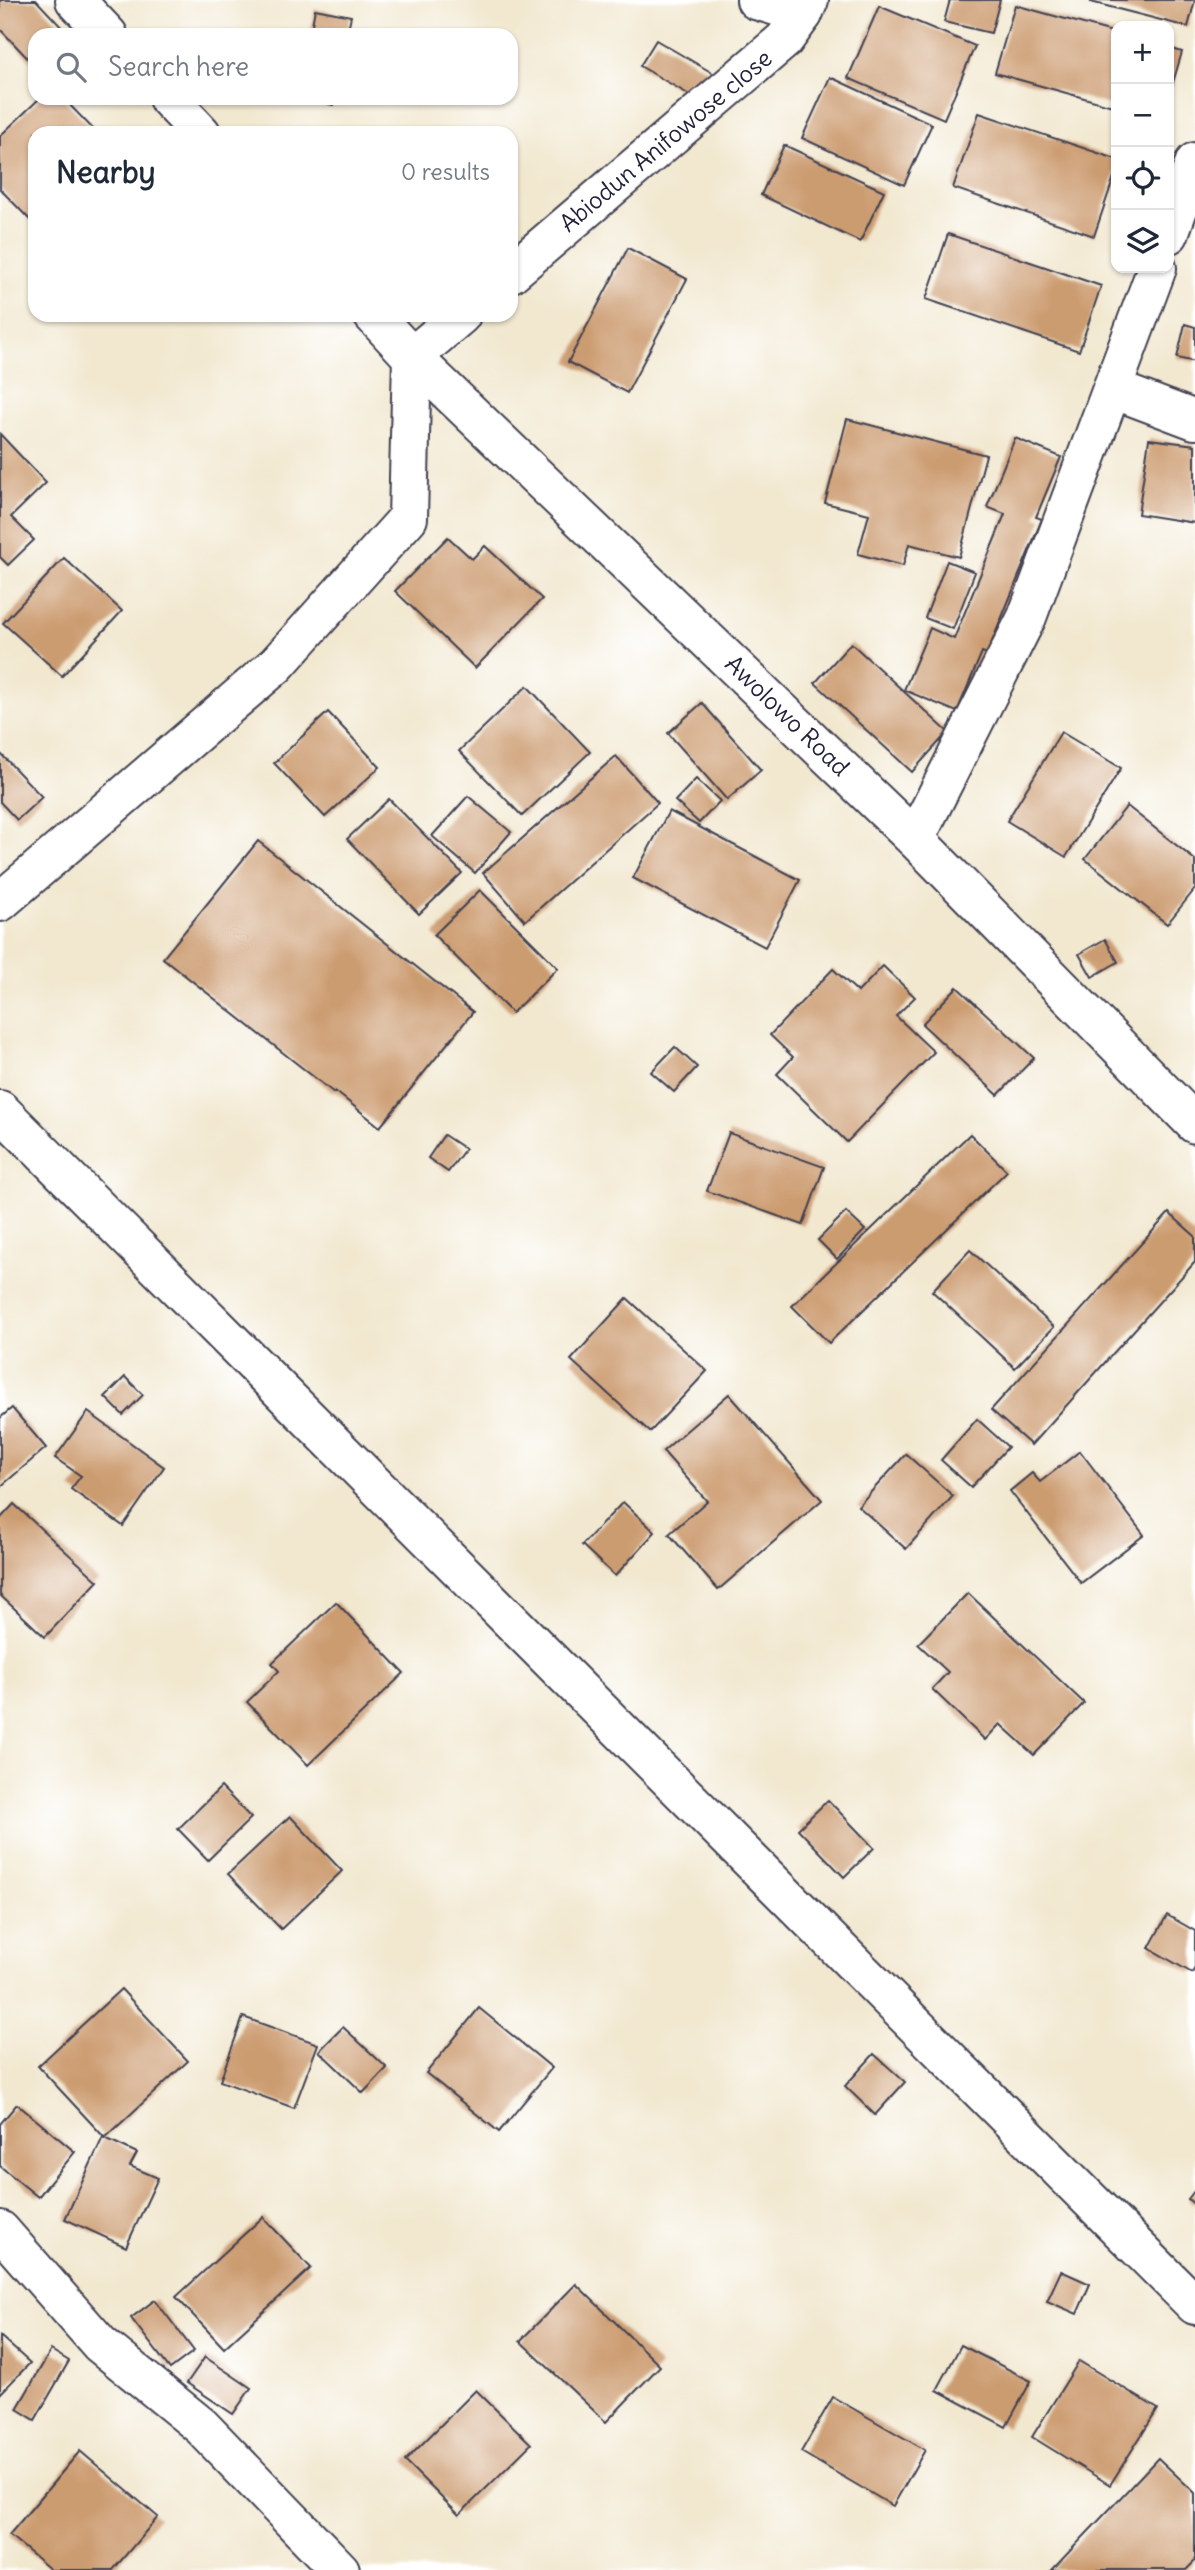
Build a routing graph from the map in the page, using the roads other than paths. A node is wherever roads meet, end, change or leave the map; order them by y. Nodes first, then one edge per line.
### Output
1 (75, 0) edge
2 (756, 0) edge
3 (806, 7) edge
4 (101, 28) edge
5 (175, 105) edge
6 (194, 126) edge
7 (1195, 162) edge
8 (1174, 220) edge
9 (518, 267) edge
10 (1155, 273) edge
11 (380, 322) edge
12 (453, 322) edge
13 (412, 357) junction
14 (1113, 389) junction
15 (1195, 420) edge
16 (915, 839) junction
17 (0, 902) edge
18 (0, 1110) edge
19 (1195, 1124) edge
20 (0, 2230) edge
21 (1195, 2305) edge
22 (340, 2570) edge

1 - 4 street
2 - 3 street
3 - 9 street, Abiodun Anifowose close
5 - 6 street
7 - 8 street
10 - 14 street
11 - 13 street, Awolowo Road
12 - 13 street
13 - 16 street, Awolowo Road
13 - 17 street
14 - 15 street
14 - 16 street
16 - 19 street, Awolowo Road
18 - 21 street
20 - 22 street

